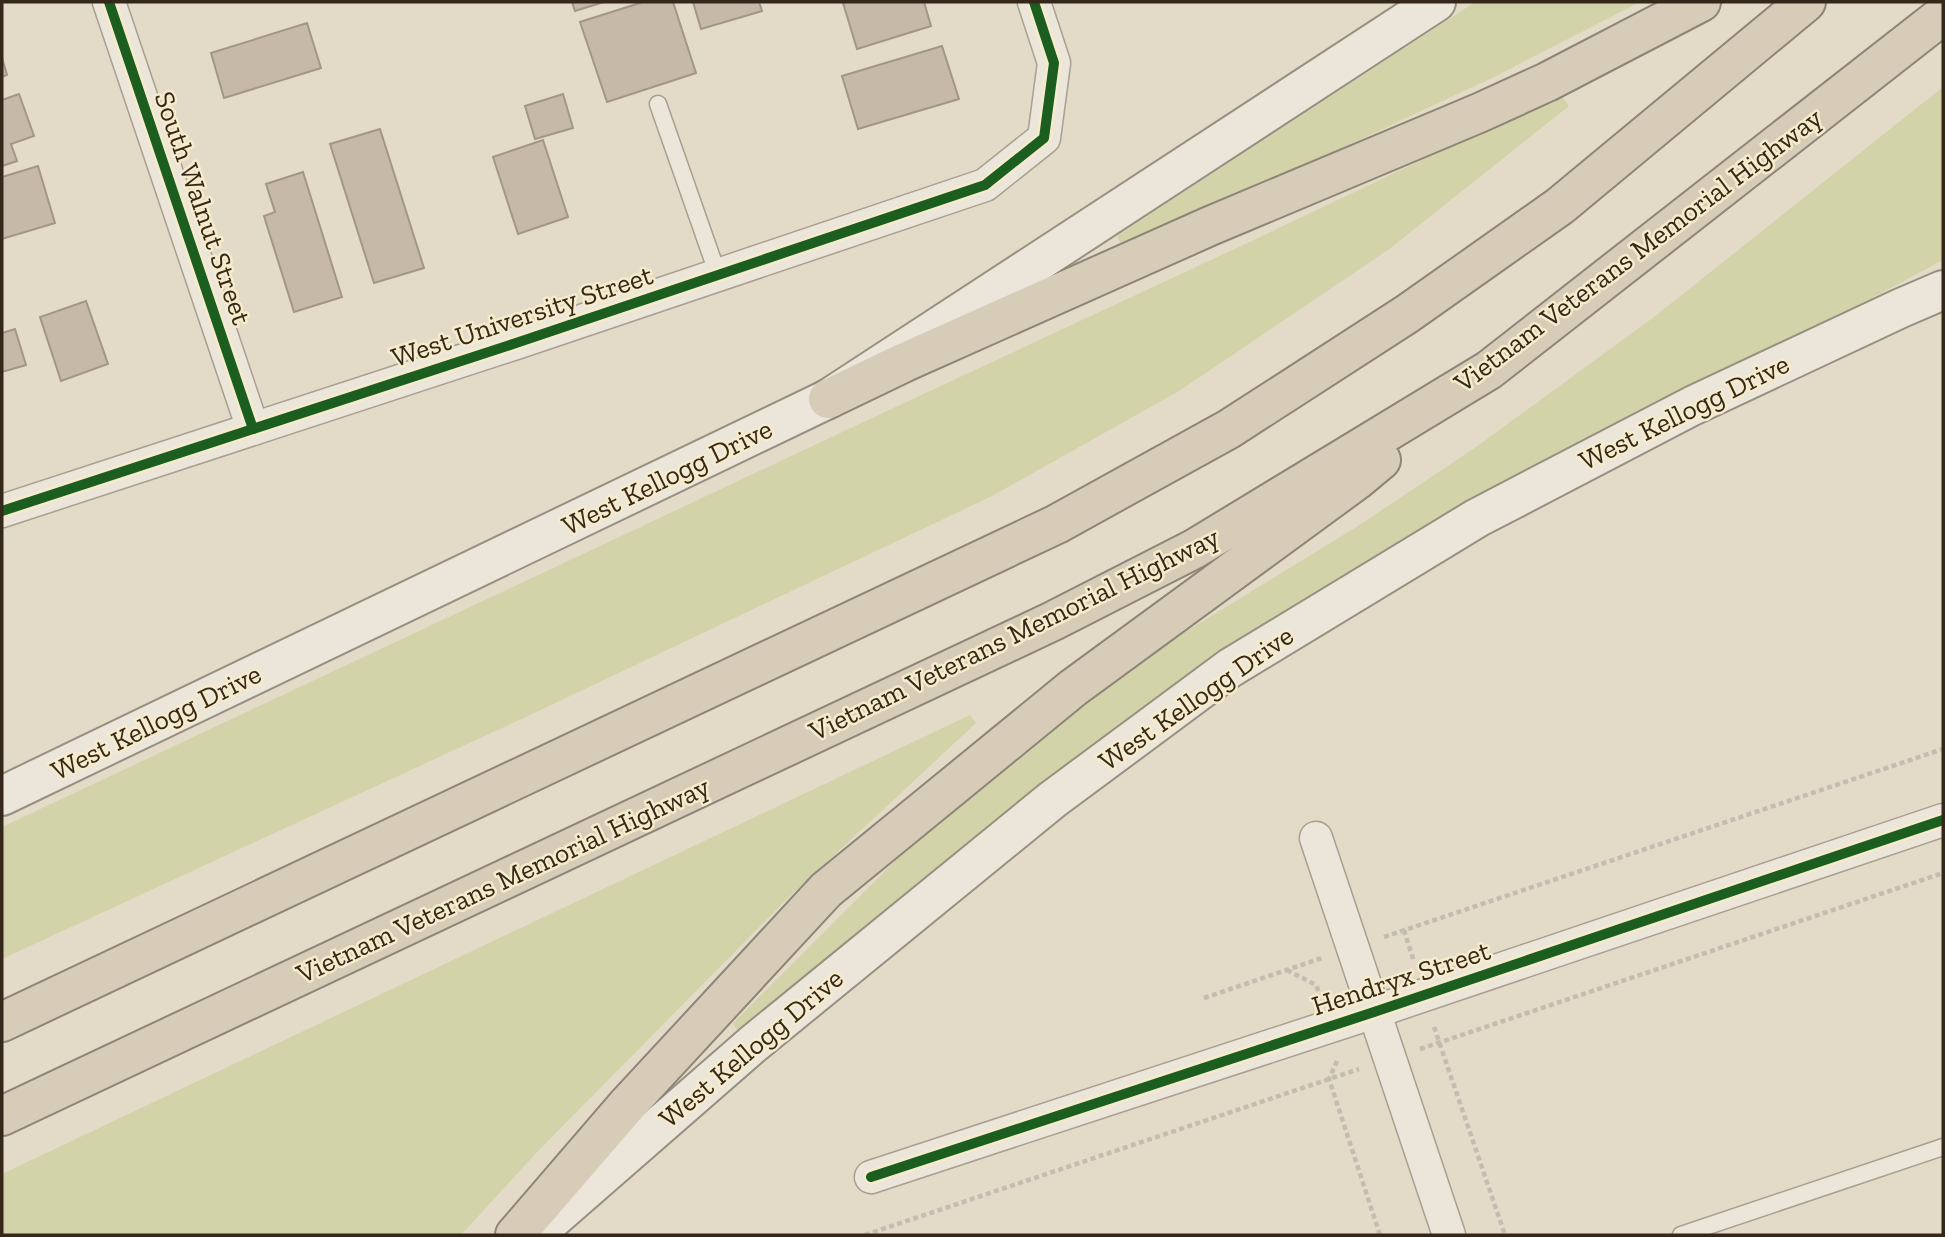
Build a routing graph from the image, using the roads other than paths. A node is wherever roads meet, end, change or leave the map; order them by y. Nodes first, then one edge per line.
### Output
1 (109, 2) edge
2 (1034, 2) edge
3 (1436, 2) edge
4 (1701, 2) edge
5 (1806, 2) edge
6 (1943, 15) edge
7 (658, 104) dead end
8 (718, 275) junction
9 (1943, 290) edge
10 (1489, 370) junction
11 (828, 399) junction
12 (253, 429) junction
13 (2, 511) edge
14 (2, 796) edge
15 (1943, 820) edge
16 (1315, 838) dead end
17 (1374, 1012) junction
18 (6, 1020) edge
19 (18, 1108) edge
20 (1943, 1147) edge
21 (871, 1177) dead end
22 (515, 1235) edge
23 (534, 1235) edge
24 (1449, 1235) edge
25 (1681, 1235) edge

1 - 12 street, South Walnut Street
2 - 8 street, West University Street
3 - 11 main road, West Kellogg Drive
4 - 11 highway
5 - 18 highway
6 - 10 highway, Vietnam Veterans Memorial Highway
7 - 8 lane
8 - 12 street, West University Street
9 - 23 main road, West Kellogg Drive
10 - 19 highway, Vietnam Veterans Memorial Highway
10 - 22 highway
11 - 14 main road, West Kellogg Drive
12 - 13 street, West University Street
15 - 17 street, Hendryx Street
16 - 17 street
17 - 21 street, Hendryx Street
17 - 24 street
20 - 25 lane

